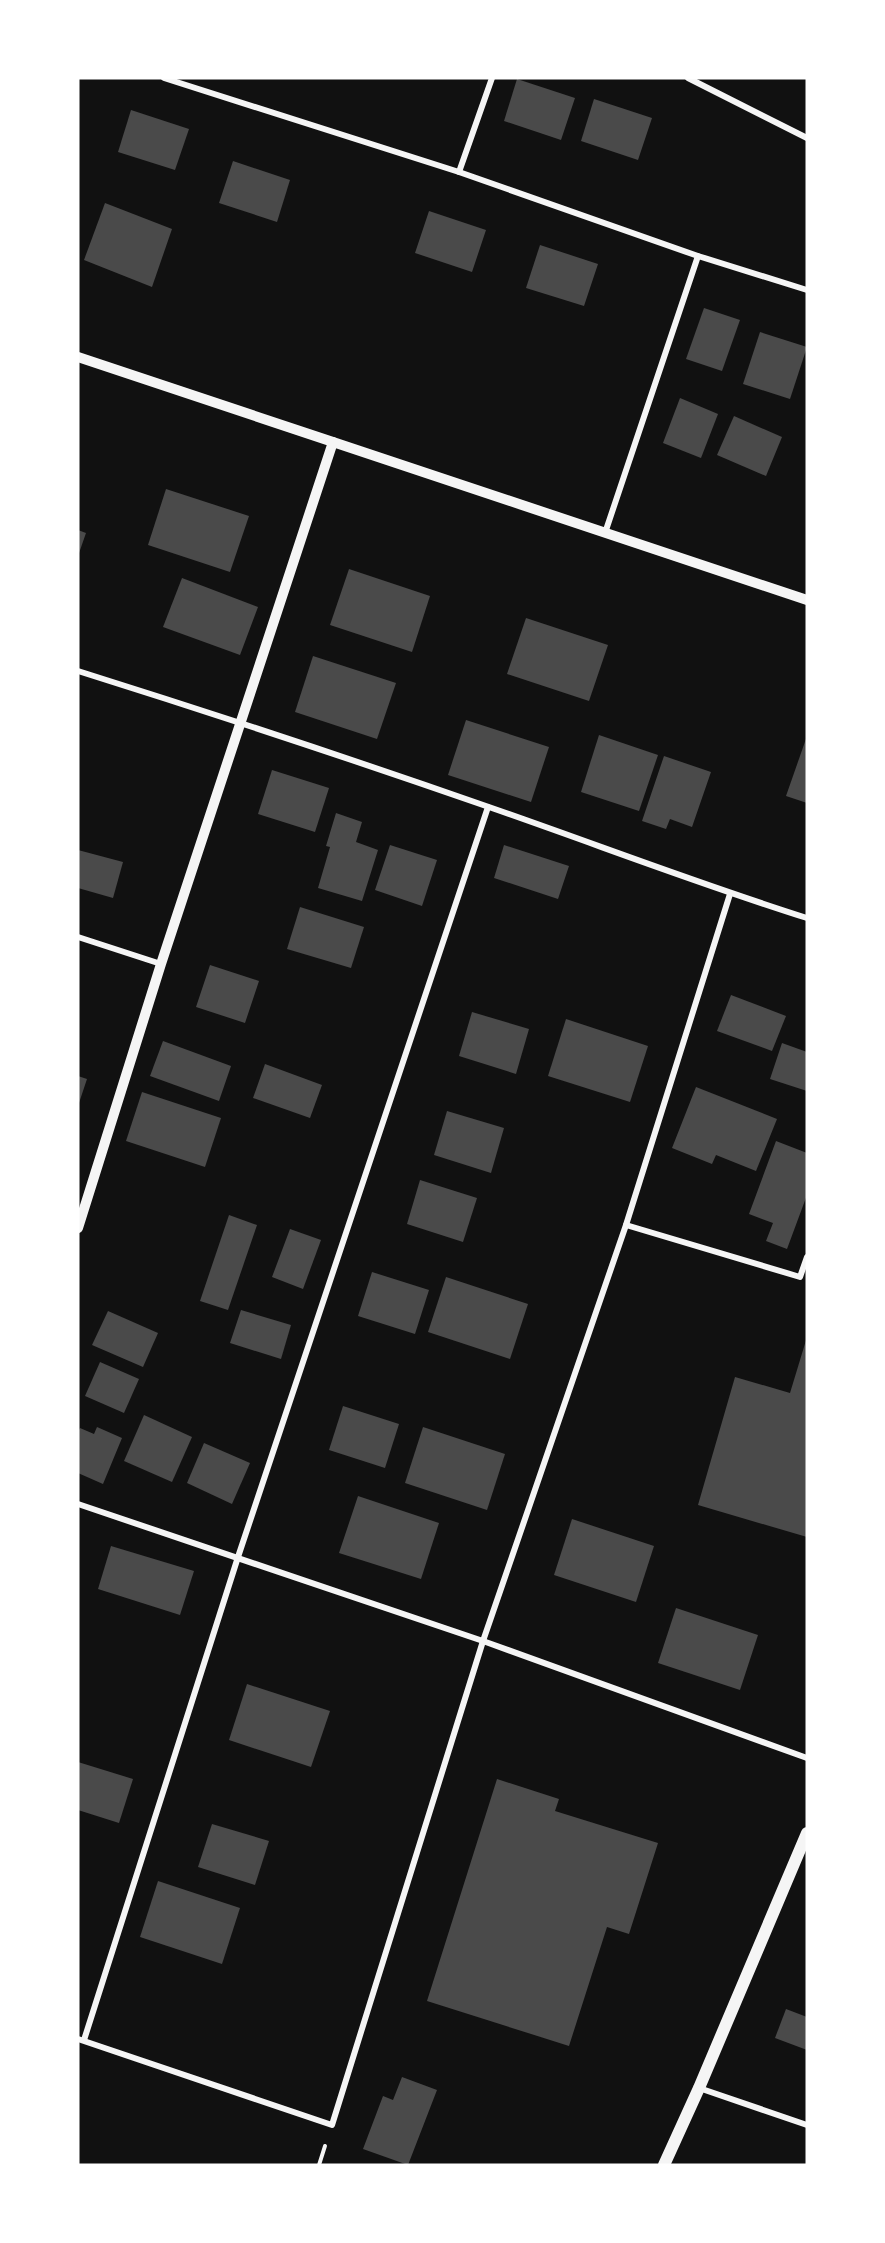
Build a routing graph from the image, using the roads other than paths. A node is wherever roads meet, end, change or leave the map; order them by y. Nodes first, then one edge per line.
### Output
1 (164, 78) edge
2 (194, 78) edge
3 (492, 78) edge
4 (688, 78) edge
5 (191, 87) junction
6 (807, 138) edge
7 (459, 172) junction
8 (698, 255) junction
9 (807, 290) edge
10 (78, 357) edge
11 (333, 442) junction
12 (605, 533) junction
13 (807, 600) edge
14 (78, 671) edge
15 (241, 722) junction
16 (488, 807) junction
17 (730, 894) junction
18 (807, 918) edge
19 (78, 937) edge
20 (161, 964) junction
21 (79, 1225) edge
22 (626, 1225) junction
23 (807, 1257) edge
24 (78, 1504) edge
25 (238, 1557) junction
26 (483, 1641) junction
27 (807, 1758) edge
28 (807, 1833) edge
29 (81, 2039) edge
30 (699, 2088) junction
31 (807, 2125) edge
32 (664, 2165) edge

1 - 5 street
2 - 5 street
3 - 7 street
4 - 6 street
5 - 7 street
7 - 8 street
8 - 9 street
8 - 12 street
10 - 11 street
11 - 12 street
11 - 15 street
12 - 13 street
14 - 15 street
15 - 16 street
15 - 20 street
16 - 17 street
16 - 25 street
17 - 18 street
17 - 22 street
19 - 20 street
20 - 21 street
22 - 23 street
22 - 26 street
24 - 25 street
25 - 26 street
25 - 29 street
26 - 27 street
26 - 29 street
28 - 30 main road
30 - 31 street
30 - 32 main road

